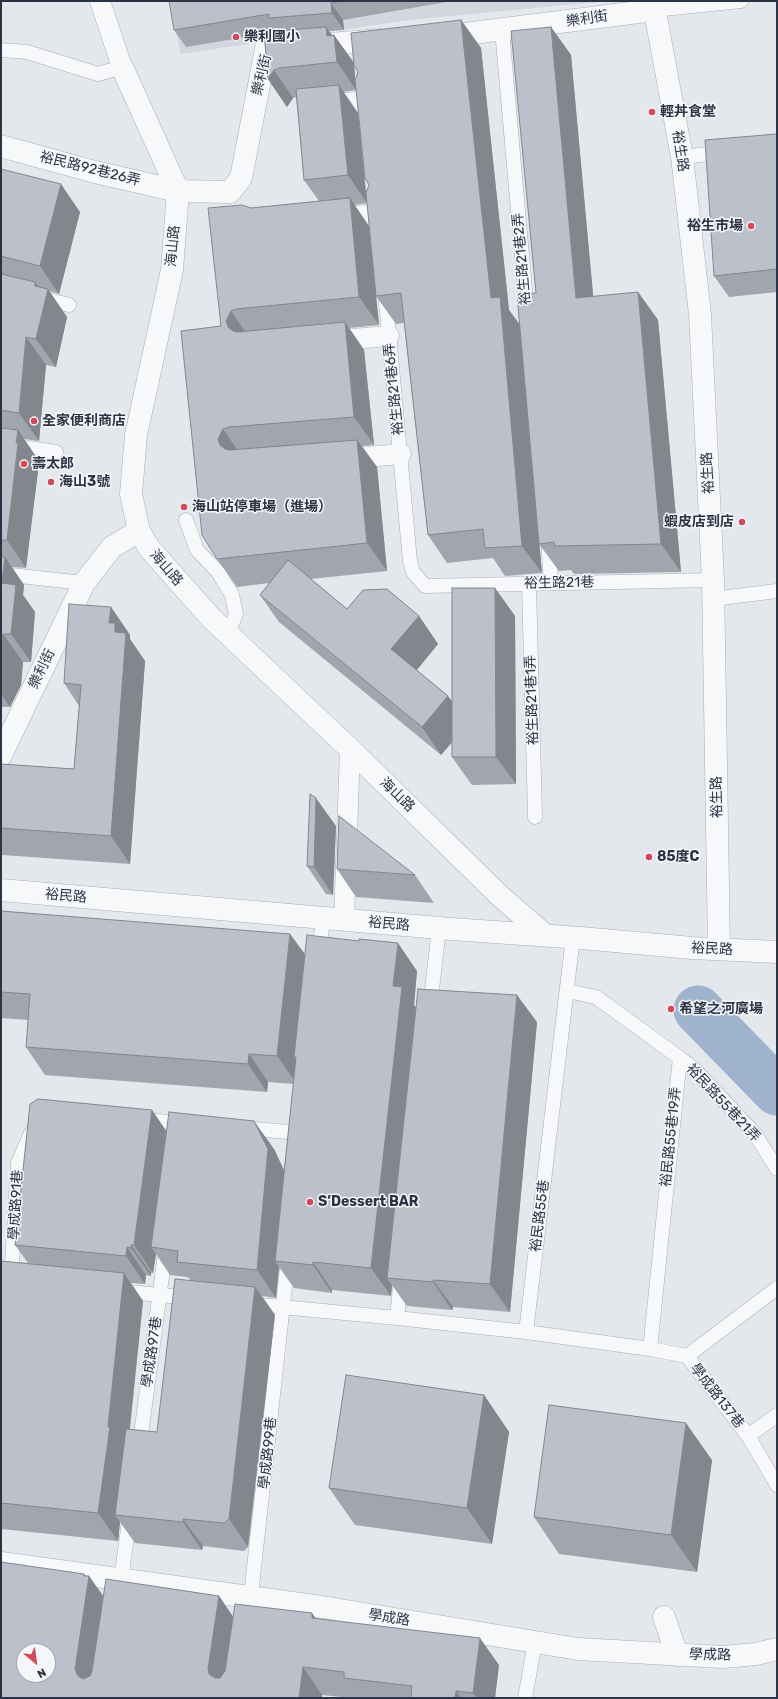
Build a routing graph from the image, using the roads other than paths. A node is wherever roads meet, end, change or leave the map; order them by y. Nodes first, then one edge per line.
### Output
1 (100, 1) edge
2 (741, 1) edge
3 (654, 5) edge
4 (502, 30) junction
5 (420, 39) edge
6 (398, 41) edge
7 (1, 50) edge
8 (122, 67) junction
9 (366, 101) edge
10 (308, 107) edge
11 (1, 146) edge
12 (740, 150) edge
13 (682, 157) junction
14 (178, 191) junction
15 (377, 214) edge
16 (316, 220) edge
17 (383, 276) edge
18 (1, 288) edge
19 (69, 305) dead end
20 (528, 329) edge
21 (389, 336) junction
22 (311, 343) edge
23 (1, 444) edge
24 (56, 452) dead end
25 (401, 454) junction
26 (321, 460) edge
27 (186, 520) dead end
28 (546, 528) edge
29 (139, 531) junction
30 (413, 572) joint
31 (1, 574) edge
32 (84, 583) junction
33 (552, 583) junction
34 (529, 584) junction
35 (713, 589) junction
36 (777, 591) edge
37 (228, 633) junction
38 (350, 749) junction
39 (1, 755) edge
40 (535, 817) dead end
41 (1, 890) edge
42 (333, 919) junction
43 (439, 928) junction
44 (545, 935) junction
45 (573, 938) junction
46 (719, 949) junction
47 (777, 952) edge
48 (318, 966) edge
49 (567, 992) junction
50 (429, 1021) edge
51 (680, 1058) junction
52 (301, 1117) edge
53 (127, 1118) edge
54 (51, 1121) edge
55 (182, 1123) junction
56 (198, 1124) edge
57 (229, 1127) edge
58 (300, 1133) junction
59 (180, 1139) edge
60 (298, 1149) edge
61 (777, 1169) edge
62 (168, 1233) edge
63 (290, 1244) edge
64 (403, 1263) edge
65 (6, 1279) edge
66 (27, 1281) edge
67 (777, 1288) edge
68 (105, 1289) edge
69 (160, 1295) junction
70 (9, 1296) edge
71 (206, 1300) edge
72 (237, 1303) edge
73 (284, 1308) junction
74 (397, 1318) junction
75 (526, 1332) junction
76 (650, 1349) junction
77 (687, 1356) junction
78 (777, 1415) edge
79 (748, 1436) junction
80 (137, 1461) edge
81 (777, 1486) edge
82 (132, 1501) edge
83 (1, 1563) edge
84 (121, 1580) junction
85 (251, 1598) junction
86 (118, 1604) edge
87 (664, 1618) dead end
88 (248, 1621) edge
89 (535, 1642) junction
90 (777, 1649) edge
91 (677, 1655) junction
92 (525, 1698) edge

1 - 8 street
2 - 3 lane
3 - 4 street, 樂利街
3 - 13 street, 裕生路
4 - 5 street, 樂利街
4 - 20 lane, 裕生路21巷2弄
6 - 14 street, 樂利街
7 - 8 lane
8 - 14 street, 海山路
9 - 10 street
11 - 14 street, 裕民路92巷26弄
12 - 13 lane
13 - 35 street, 裕生路
14 - 29 street, 海山路
15 - 16 street
17 - 21 lane
18 - 19 lane
21 - 22 street, 裕生路21巷6弄
21 - 25 lane, 裕生路21巷6弄
23 - 24 lane
25 - 26 street, 裕生路21巷6弄
25 - 30 lane, 裕生路21巷6弄
27 - 37 lane
28 - 33 lane
29 - 32 street, 樂利街
29 - 37 street, 海山路
30 - 34 lane, 裕生路21巷
31 - 32 lane
32 - 39 street, 樂利街
33 - 34 lane, 裕生路21巷
33 - 35 lane, 裕生路21巷
34 - 40 lane, 裕生路21巷1弄
35 - 36 lane, 裕生路21巷
35 - 46 street, 裕生路
37 - 38 street, 海山路
38 - 42 street
38 - 44 street, 海山路
41 - 42 street, 裕民路
42 - 43 street, 裕民路
42 - 48 lane
43 - 44 street, 裕民路
43 - 50 lane
44 - 45 street, 裕民路
45 - 46 street, 裕民路
45 - 49 lane, 裕民路55巷
46 - 47 street, 裕民路
49 - 51 lane
49 - 75 lane, 裕民路55巷
51 - 61 lane, 裕民路55巷21弄
51 - 76 lane, 裕民路55巷19弄
52 - 58 lane
53 - 55 lane
54 - 65 lane, 學成路91巷
55 - 56 lane
55 - 59 lane
57 - 58 lane
58 - 60 lane
62 - 69 lane, 學成路97巷
63 - 73 lane, 學成路99巷
64 - 74 lane
65 - 66 lane
65 - 70 lane, 學成路91巷
67 - 77 lane
68 - 69 lane
69 - 71 lane
69 - 80 lane, 學成路97巷
72 - 73 lane
73 - 74 lane
73 - 85 lane, 學成路99巷
74 - 75 lane
75 - 76 lane
76 - 77 lane
77 - 79 lane, 學成路137巷
78 - 79 lane, 學成路137巷
79 - 81 lane, 學成路137巷
82 - 84 lane
83 - 84 street, 學成路
84 - 85 street, 學成路
84 - 86 lane
85 - 88 lane, 學成路99巷
85 - 89 street, 學成路
87 - 91 street
89 - 91 street, 學成路
89 - 92 lane
90 - 91 street, 學成路

